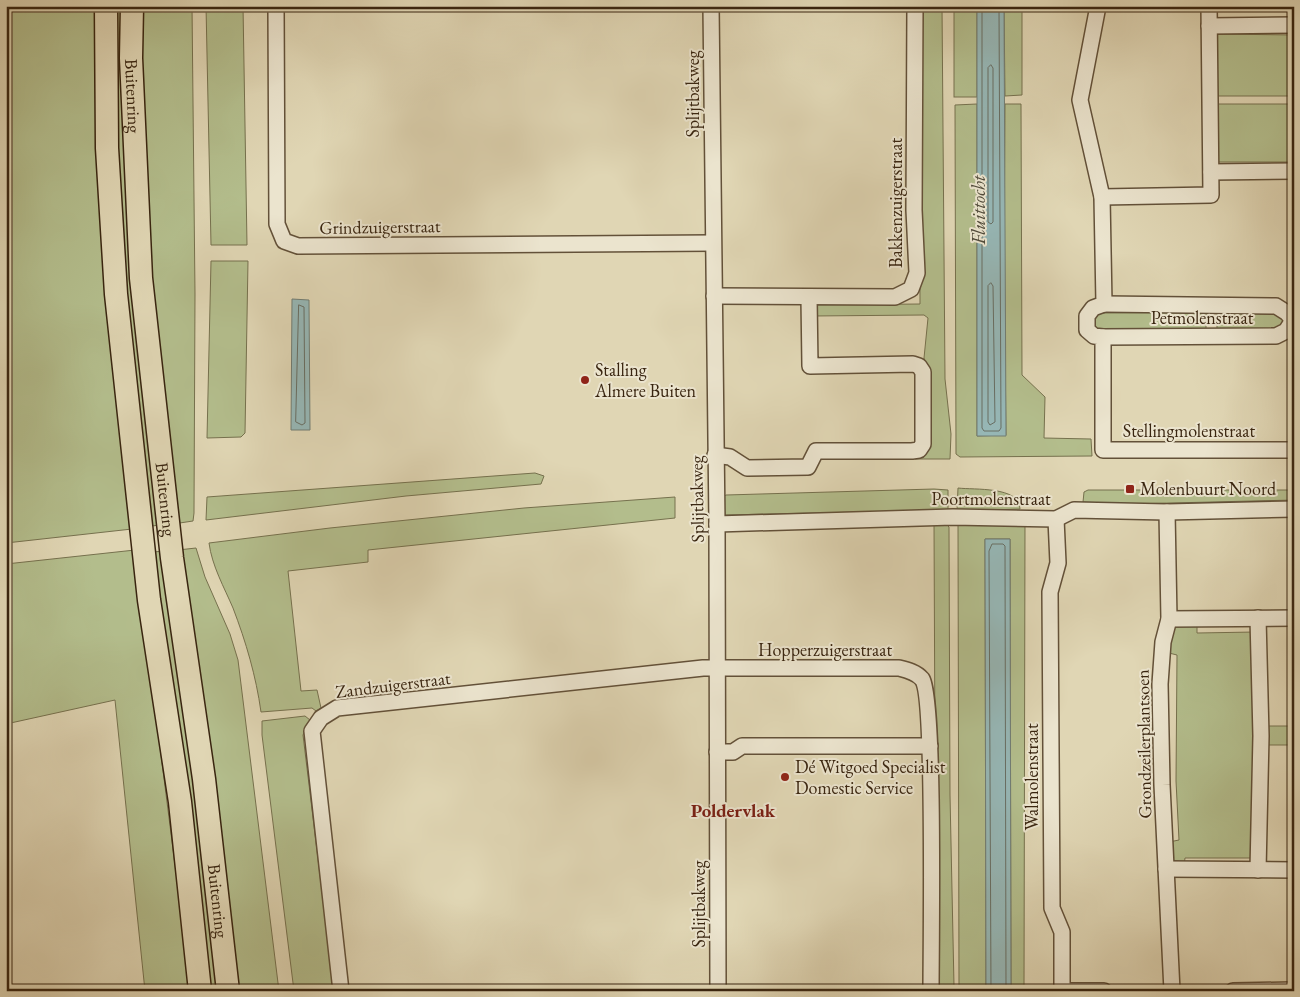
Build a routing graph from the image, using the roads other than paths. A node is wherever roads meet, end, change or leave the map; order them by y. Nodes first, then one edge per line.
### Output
1 (106, 6) edge
2 (132, 6) edge
3 (276, 6) edge
4 (711, 6) edge
5 (915, 6) edge
6 (1098, 6) edge
7 (1209, 6) edge
8 (1294, 25) edge
9 (1210, 26) junction
10 (1294, 171) edge
11 (1211, 172) junction
12 (1102, 197) junction
13 (713, 243) junction
14 (714, 296) junction
15 (809, 298) junction
16 (1104, 304) junction
17 (1294, 320) edge
18 (1103, 337) junction
19 (1294, 450) edge
20 (715, 455) junction
21 (1294, 509) edge
22 (1167, 512) junction
23 (1056, 519) junction
24 (717, 524) junction
25 (1168, 618) junction
26 (1258, 618) junction
27 (1294, 618) edge
28 (717, 668) junction
29 (930, 746) junction
30 (717, 752) junction
31 (1166, 870) junction
32 (1258, 870) junction
33 (1294, 870) edge
34 (1294, 990) edge
35 (200, 991) edge
36 (228, 991) edge
37 (341, 991) edge
38 (718, 991) edge
39 (931, 991) edge
40 (1104, 991) edge
41 (1172, 991) edge
42 (1233, 991) edge

1 - 35 highway, Buitenring
2 - 36 highway, Buitenring
3 - 13 street, Grindzuigerstraat
4 - 13 street, Splijtbakweg
5 - 15 street, Bakkenzuigerstraat
6 - 12 street
7 - 9 street
8 - 9 street
9 - 11 street
10 - 11 street
11 - 12 street
12 - 16 street
13 - 14 street, Splijtbakweg
14 - 15 street, Bakkenzuigerstraat
14 - 20 street, Splijtbakweg
15 - 20 street
16 - 17 street, Petmolenstraat
16 - 18 street
17 - 18 street, Petmolenstraat
18 - 19 street, Stellingmolenstraat
20 - 24 street, Splijtbakweg
21 - 22 street, Poortmolenstraat
22 - 23 street, Poortmolenstraat
22 - 25 street, Grondzeilerplantsoen
23 - 24 street, Poortmolenstraat
23 - 40 street, Walmolenstraat
24 - 28 street, Splijtbakweg
25 - 26 street
25 - 31 street, Grondzeilerplantsoen
26 - 27 street
26 - 32 street
28 - 29 street, Hopperzuigerstraat
28 - 30 street, Splijtbakweg
28 - 37 street, Zandzuigerstraat
29 - 30 street
29 - 39 street, Hopperzuigerstraat
30 - 38 street, Splijtbakweg
31 - 32 street
31 - 41 street, Grondzeilerplantsoen
32 - 33 street
34 - 42 street

